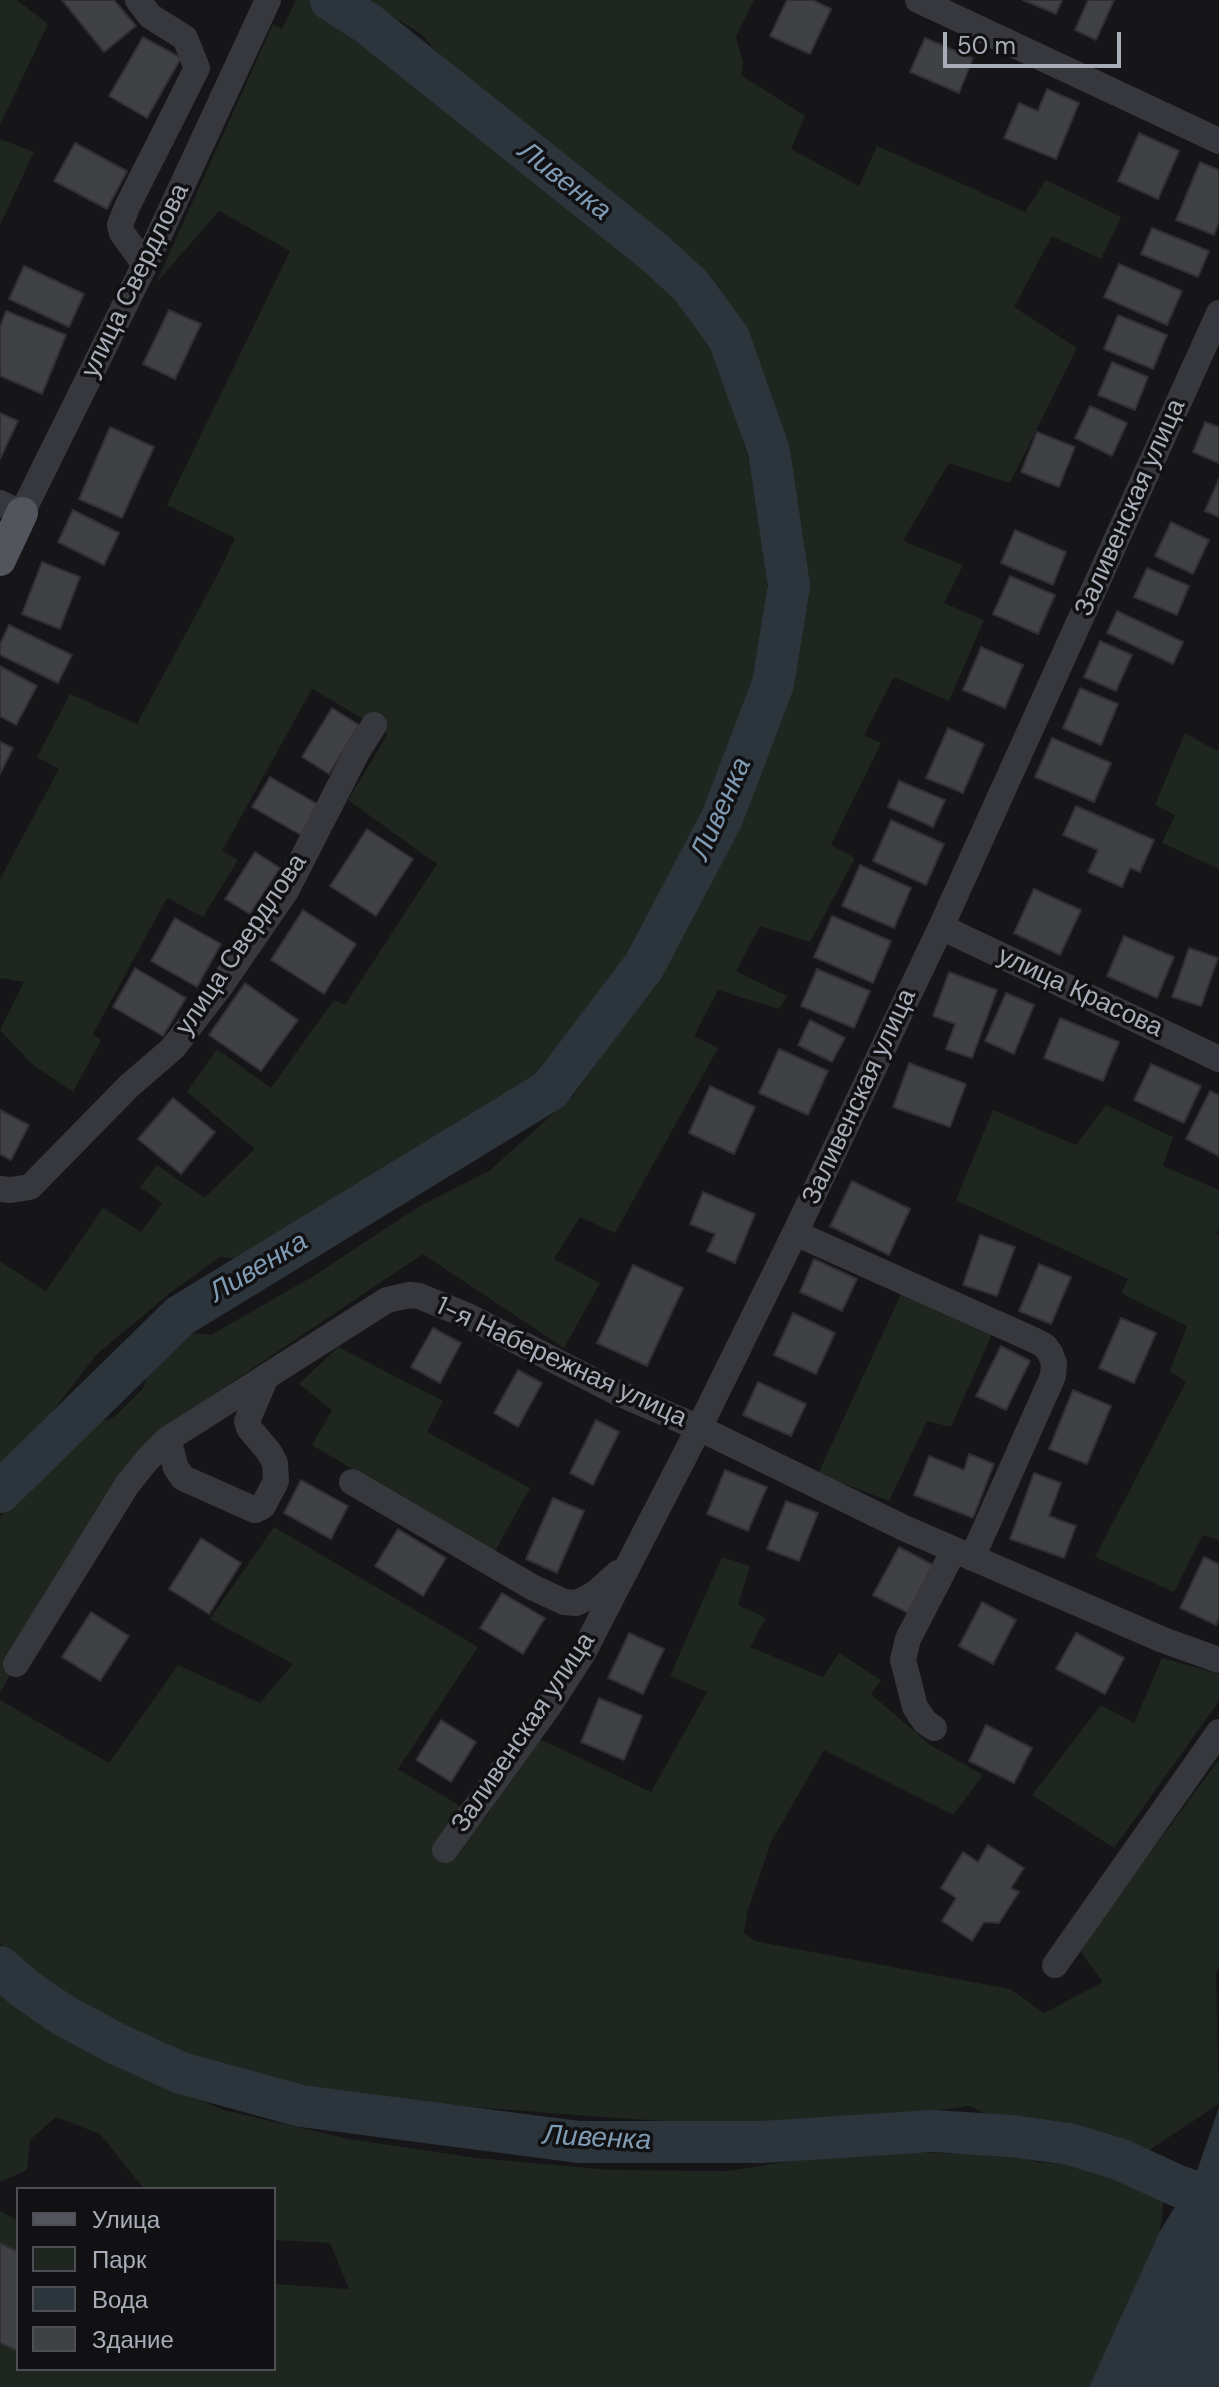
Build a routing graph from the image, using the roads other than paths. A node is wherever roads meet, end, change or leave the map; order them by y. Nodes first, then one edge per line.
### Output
1 (138, 0) edge
2 (918, 0) edge
3 (264, 9) edge
4 (1219, 141) edge
5 (145, 265) junction
6 (1219, 313) edge
7 (11, 508) edge
8 (0, 560) edge
9 (374, 725) dead end
10 (941, 927) junction
11 (1219, 1059) edge
12 (0, 1189) edge
13 (795, 1233) junction
14 (266, 1377) junction
15 (699, 1428) junction
16 (168, 1439) junction
17 (352, 1482) dead end
18 (963, 1554) junction
19 (632, 1559) junction
20 (1219, 1660) edge
21 (16, 1664) dead end
22 (934, 1728) dead end
23 (1219, 1732) edge
24 (445, 1850) dead end
25 (1055, 1965) dead end

1 - 5 street
2 - 4 street
3 - 5 street, улица Свердлова
5 - 7 street, улица Свердлова
6 - 10 street, Заливенская улица
7 - 8 main road, улица Свердлова
9 - 12 street, улица Свердлова
10 - 11 street, улица Красова
10 - 13 street, Заливенская улица
13 - 15 street, Заливенская улица
13 - 18 street
14 - 15 street, 1-я Набережная улица
14 - 16 street, 1-я Набережная улица
14 - 16 street
15 - 18 street, 1-я Набережная улица
15 - 19 street, Заливенская улица
16 - 21 street, 1-я Набережная улица
17 - 19 street
18 - 20 street, 1-я Набережная улица
18 - 22 street
19 - 24 street, Заливенская улица
23 - 25 street

